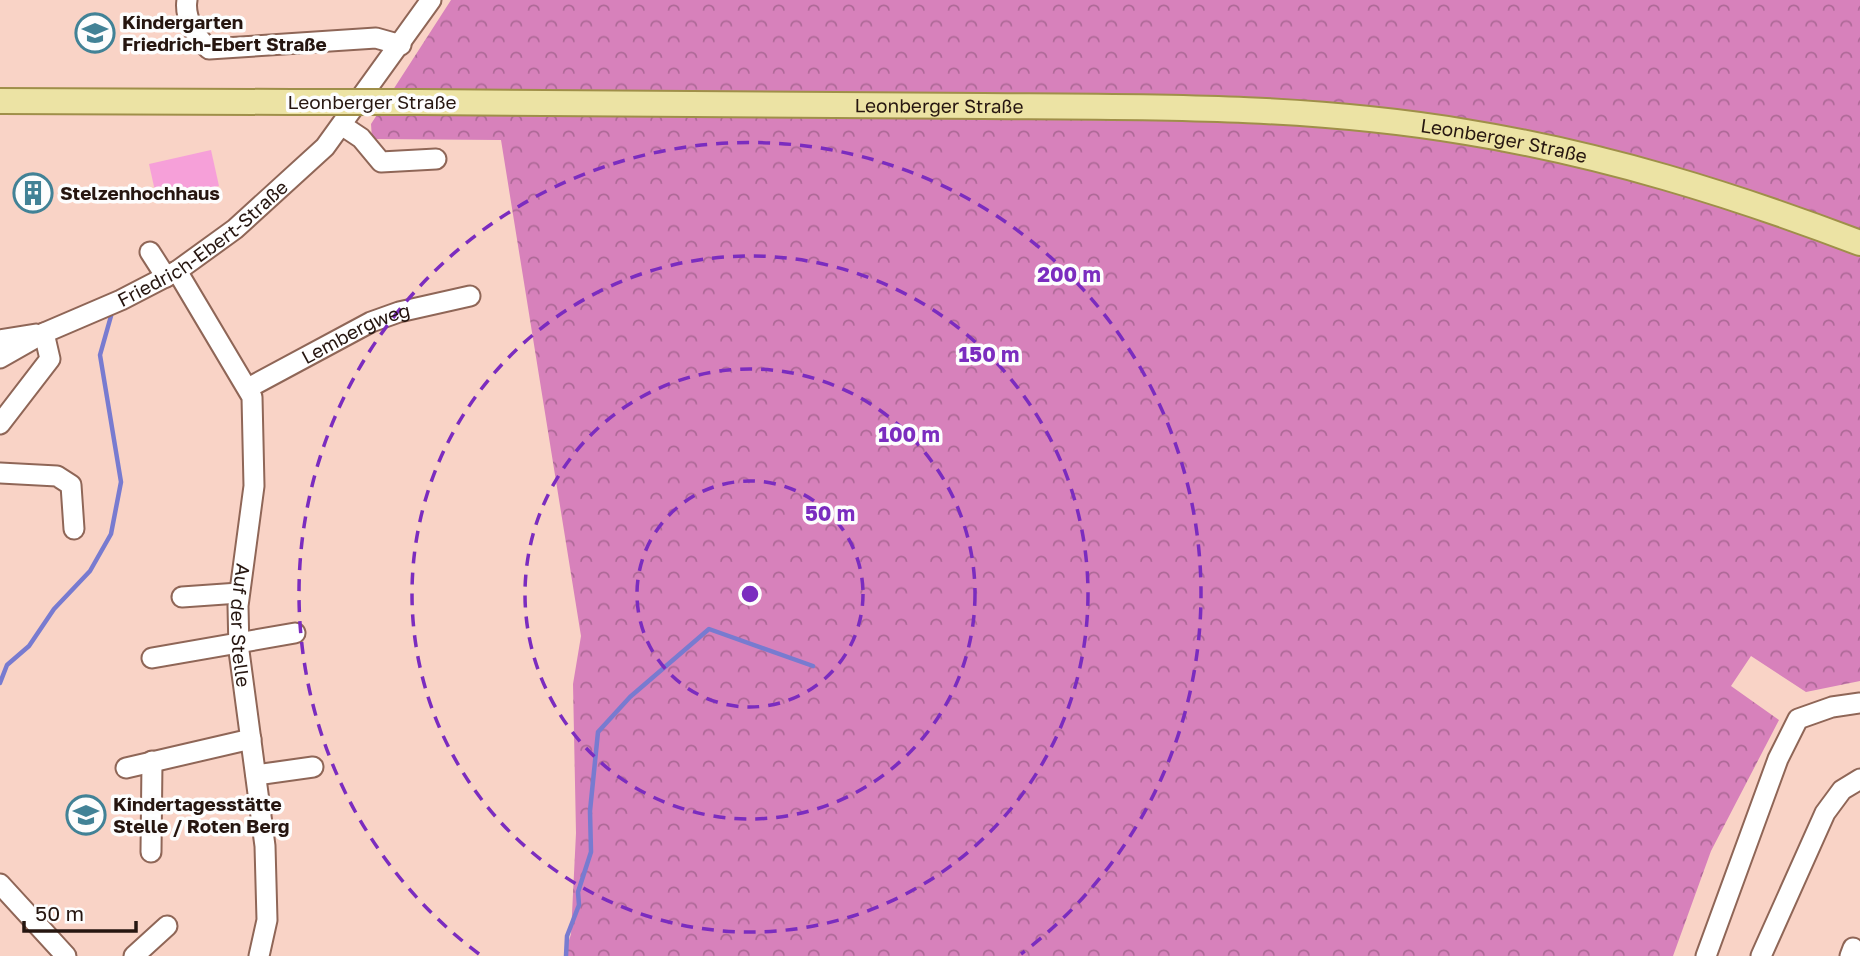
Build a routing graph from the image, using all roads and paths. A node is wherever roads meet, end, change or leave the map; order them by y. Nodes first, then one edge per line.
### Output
1 (187, 0) edge
2 (431, 0) edge
3 (401, 45) junction
4 (0, 101) edge
5 (343, 126) junction
6 (436, 159) dead end
7 (1860, 243) edge
8 (150, 252) dead end
9 (172, 274) junction
10 (470, 296) dead end
11 (44, 333) junction
12 (0, 344) edge
13 (250, 387) junction
14 (0, 424) edge
15 (0, 473) edge
16 (74, 529) dead end
17 (239, 593) junction
18 (182, 597) dead end
19 (295, 633) dead end
20 (239, 643) junction
21 (152, 658) dead end
22 (1860, 703) edge
23 (251, 739) junction
24 (152, 761) junction
25 (313, 767) dead end
26 (126, 768) dead end
27 (257, 775) junction
28 (1860, 779) edge
29 (151, 852) dead end
30 (0, 884) edge
31 (167, 926) dead end
32 (66, 956) edge
33 (134, 956) edge
34 (259, 956) edge
35 (1706, 956) edge
36 (1761, 956) edge

1 - 3 street
2 - 3 street, Friedrich-Ebert-Straße
3 - 5 street, Friedrich-Ebert-Straße
4 - 7 main road, Leonberger Straße, bridge
5 - 6 street
5 - 9 street, Friedrich-Ebert-Straße
8 - 9 street, Auf der Stelle
9 - 11 street, Friedrich-Ebert-Straße
9 - 13 street, Auf der Stelle
10 - 13 street, Lembergweg
11 - 12 street, Friedrich-Ebert-Straße
11 - 14 street
13 - 17 street, Auf der Stelle
15 - 16 street
17 - 18 street
17 - 20 street, Auf der Stelle
19 - 20 street
20 - 21 street
20 - 23 street, Auf der Stelle
22 - 35 street
23 - 24 street
23 - 27 street, Auf der Stelle
24 - 26 street
24 - 29 street
25 - 27 street
27 - 34 street, Auf der Stelle
28 - 36 street
30 - 32 street
31 - 33 street

